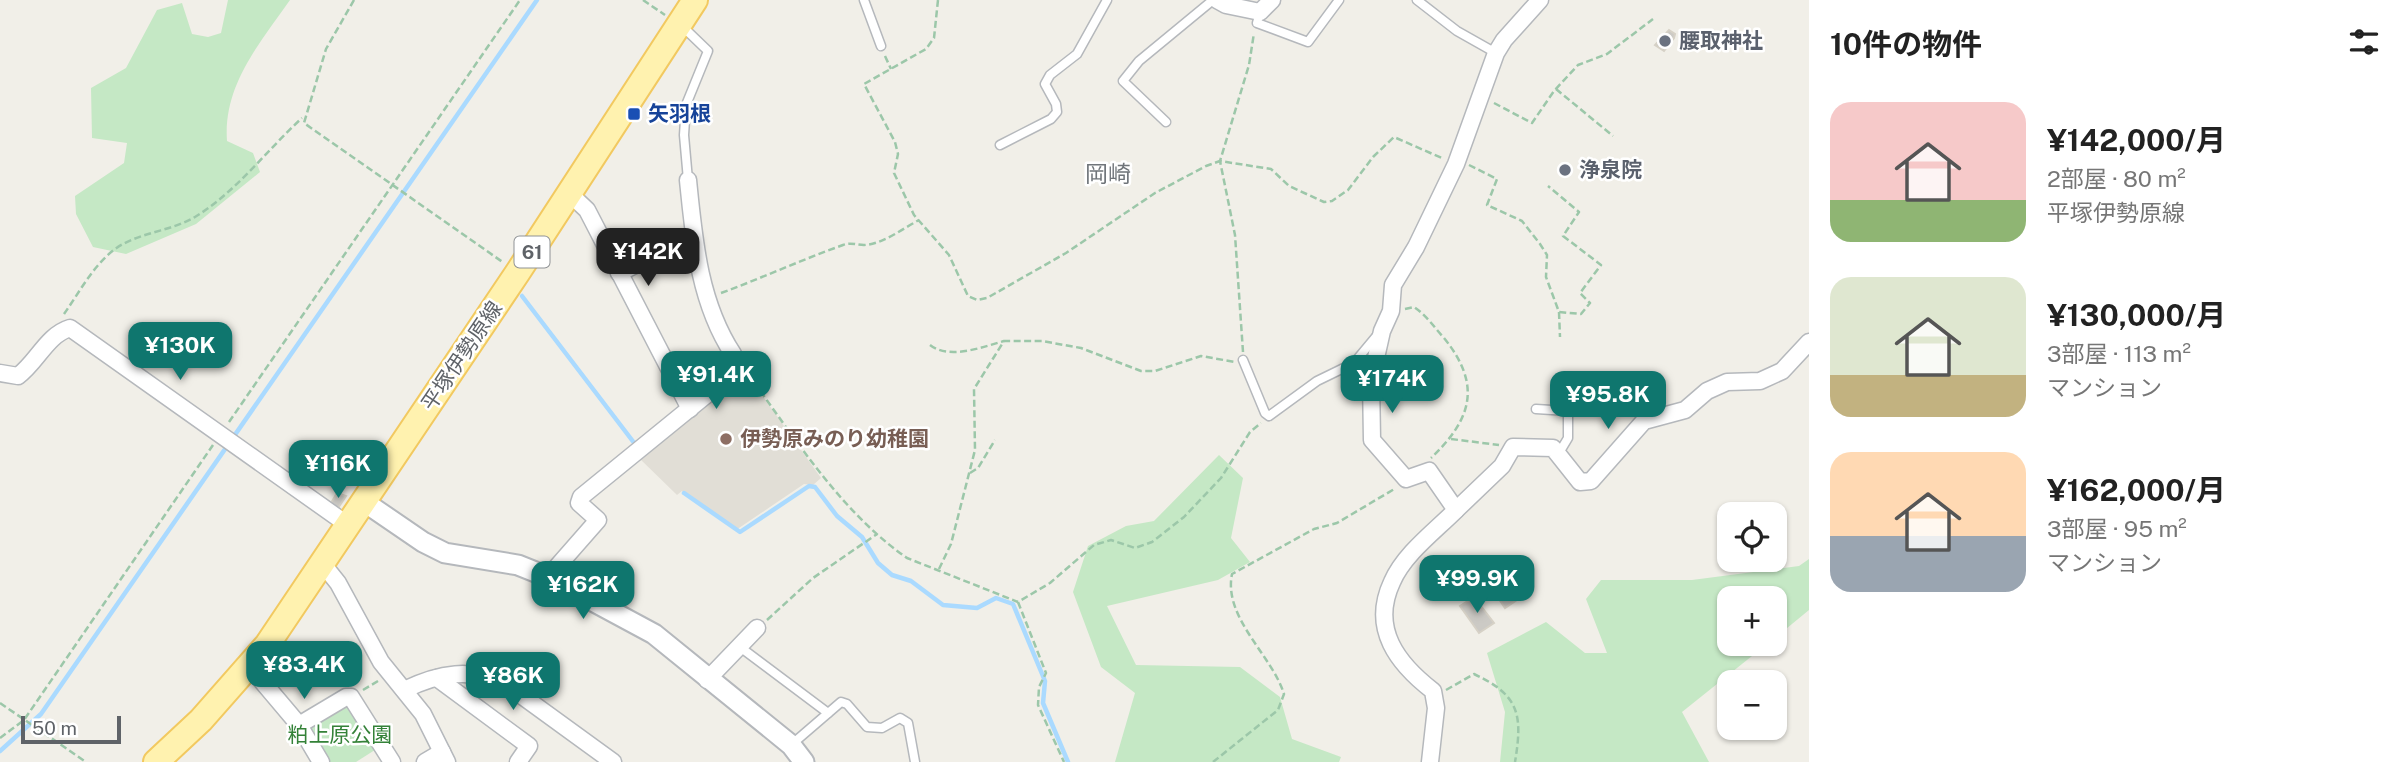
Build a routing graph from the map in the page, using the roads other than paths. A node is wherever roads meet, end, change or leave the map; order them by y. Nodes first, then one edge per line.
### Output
1 (695, 0) edge
2 (864, 0) edge
3 (1107, 0) edge
4 (1215, 0) edge
5 (1272, 0) edge
6 (1339, 0) edge
7 (1416, 0) edge
8 (1540, 0) edge
9 (1259, 18) junction
10 (680, 24) junction
11 (881, 46) road end
12 (1496, 53) junction
13 (1166, 122) dead end
14 (1000, 145) dead end
15 (688, 180) joint
16 (570, 194) junction
17 (693, 236) junction
18 (619, 272) junction
19 (1382, 331) junction
20 (1809, 342) edge
21 (1243, 360) road end
22 (0, 373) edge
23 (690, 409) junction
24 (1536, 410) dead end
25 (1559, 453) junction
26 (363, 501) junction
27 (1457, 510) junction
28 (348, 525) junction
29 (322, 563) junction
30 (548, 577) junction
31 (757, 628) road end
32 (740, 647) junction
33 (250, 667) junction
34 (437, 678) junction
35 (708, 680) junction
36 (404, 690) junction
37 (828, 713) junction
38 (299, 725) junction
39 (792, 745) junction
40 (444, 757) edge
41 (156, 762) edge
42 (321, 762) edge
43 (392, 762) edge
44 (425, 762) edge
45 (518, 762) edge
46 (613, 762) edge
47 (804, 762) edge
48 (915, 762) edge
49 (1430, 762) edge

1 - 10 main road, 平塚伊勢原線 / 61
2 - 11 lane
3 - 14 lane
4 - 9 street
4 - 13 lane
5 - 9 street
6 - 9 lane
7 - 12 lane
8 - 12 street
10 - 15 lane
10 - 16 main road, 平塚伊勢原線 / 61
12 - 19 street
15 - 17 street
16 - 18 street
16 - 26 main road, 平塚伊勢原線 / 61
17 - 18 street
17 - 23 street
18 - 23 street
19 - 21 lane
19 - 27 street
20 - 25 street
22 - 28 street
23 - 30 street
24 - 25 lane
25 - 27 street
26 - 28 main road, 平塚伊勢原線 / 61
26 - 30 street
27 - 49 street
28 - 29 main road, 平塚伊勢原線 / 61
29 - 33 main road, 平塚伊勢原線 / 61
29 - 36 street
30 - 35 street
31 - 32 street
32 - 35 street
32 - 37 lane
33 - 38 street
33 - 41 main road, 平塚伊勢原線 / 61
34 - 36 street
34 - 45 street
34 - 46 street
35 - 39 street
36 - 40 street
37 - 39 lane
37 - 48 lane
38 - 42 street
38 - 43 street
39 - 47 street
40 - 44 street

